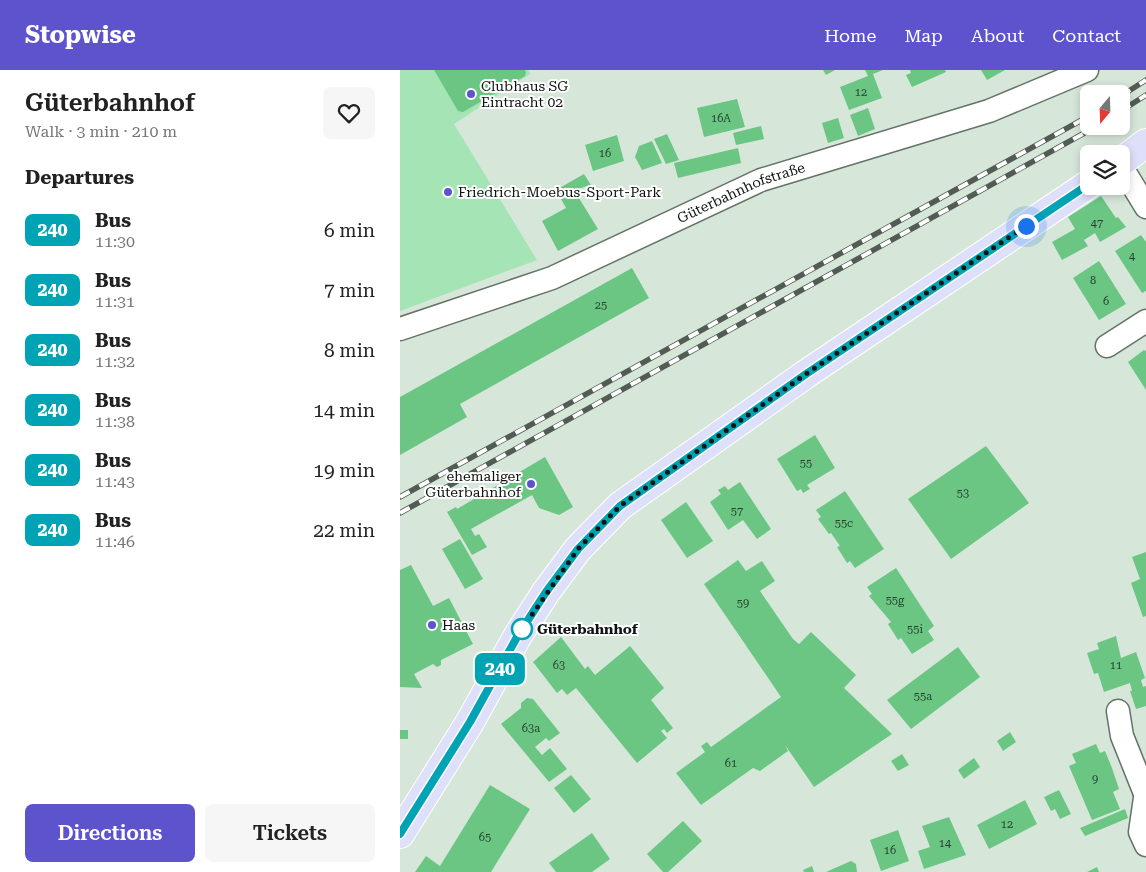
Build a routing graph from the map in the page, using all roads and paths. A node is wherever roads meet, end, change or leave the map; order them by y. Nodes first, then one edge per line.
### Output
1 (1087, 70) edge
2 (1146, 143) edge
3 (1130, 155) edge
4 (1130, 181) edge
5 (1080, 190) edge
6 (1146, 207) edge
7 (1146, 321) edge
8 (400, 329) edge
9 (1107, 346) dead end
10 (1118, 711) dead end
11 (1145, 791) edge
12 (400, 834) edge
13 (1146, 845) edge

1 - 8 street, Güterbahnhofstraße
2 - 3 main road
4 - 6 street
5 - 12 main road
7 - 9 street
10 - 11 street
11 - 13 street

